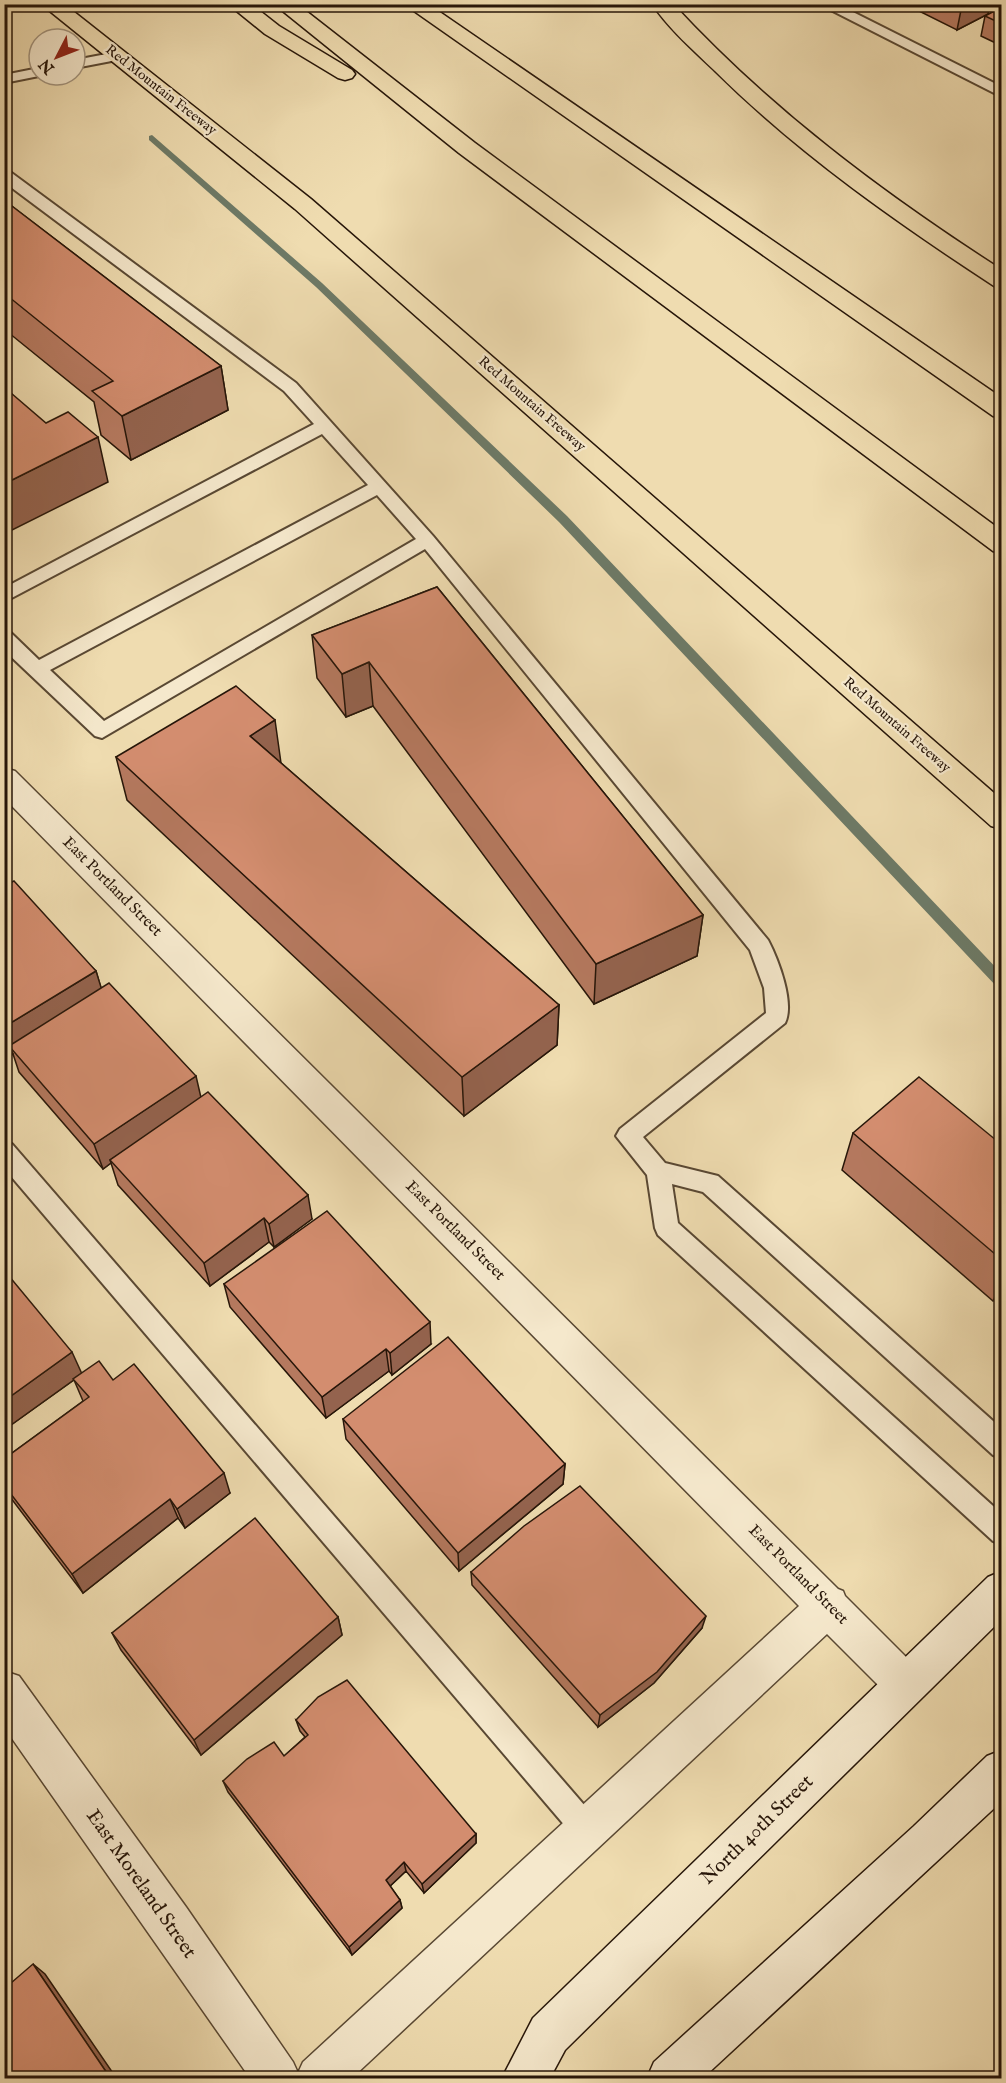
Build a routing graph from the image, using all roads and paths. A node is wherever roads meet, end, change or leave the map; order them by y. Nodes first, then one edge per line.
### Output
1 (51, 4) edge
2 (238, 4) edge
3 (284, 4) edge
4 (414, 4) edge
5 (446, 4) edge
6 (662, 4) edge
7 (825, 4) edge
8 (117, 56) junction
9 (87, 62) edge
10 (27, 74) edge
11 (4, 79) edge
12 (1002, 93) edge
13 (468, 148) junction
14 (4, 174) edge
15 (12, 190) edge
16 (701, 200) junction
17 (1002, 281) edge
18 (1002, 410) edge
19 (326, 425) junction
20 (380, 486) junction
21 (428, 540) junction
22 (1002, 545) edge
23 (4, 596) edge
24 (4, 638) edge
25 (37, 669) junction
26 (4, 779) edge
27 (1002, 818) edge
28 (4, 1151) edge
29 (658, 1171) junction
30 (1002, 1446) edge
31 (1002, 1532) edge
32 (1002, 1591) edge
33 (829, 1605) junction
34 (905, 1684) junction
35 (4, 1691) edge
36 (1002, 1771) edge
37 (588, 1831) junction
38 (277, 2079) edge
39 (319, 2079) edge
40 (525, 2079) edge
41 (669, 2079) edge

1 - 8 main road, Red Mountain Freeway
2 - 13 main road
3 - 13 main road
4 - 16 main road
5 - 16 main road
6 - 17 main road
7 - 12 lane
8 - 9 lane
8 - 27 main road, Red Mountain Freeway
10 - 11 lane
13 - 22 main road
14 - 15 lane
15 - 19 lane
16 - 18 main road
19 - 20 lane
19 - 23 lane
20 - 21 lane
20 - 25 lane
21 - 25 lane
21 - 29 lane
24 - 25 lane
26 - 33 street, East Portland Street
28 - 37 lane
29 - 30 lane
29 - 31 lane
32 - 34 street, North 40th Street
33 - 34 street, East Portland Street
33 - 37 street
34 - 40 street, North 40th Street
35 - 38 street, East Moreland Street
36 - 41 street
37 - 39 street

